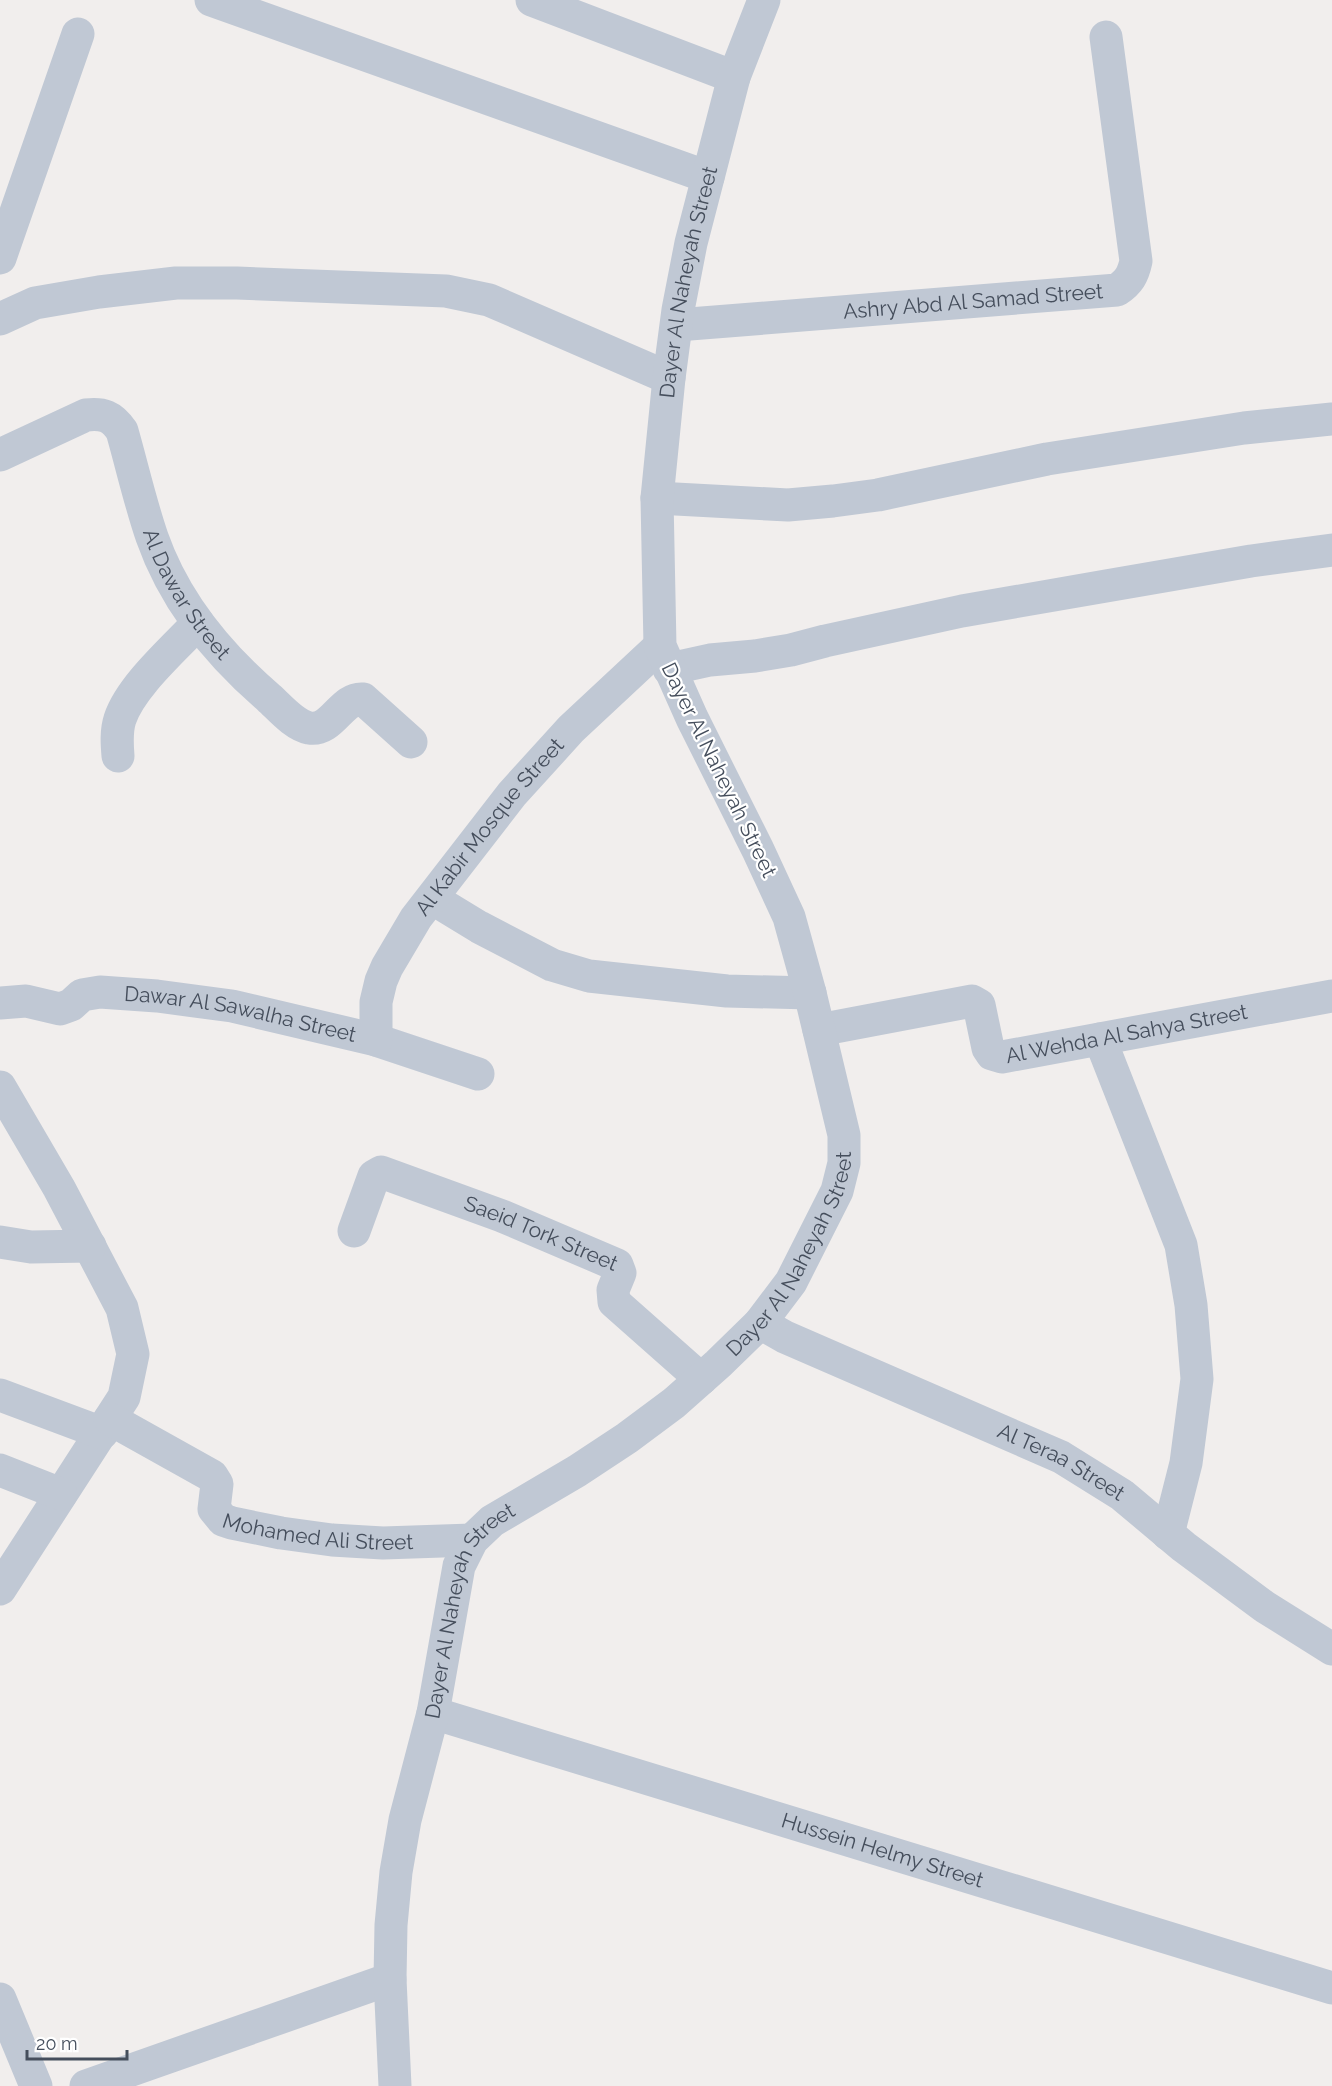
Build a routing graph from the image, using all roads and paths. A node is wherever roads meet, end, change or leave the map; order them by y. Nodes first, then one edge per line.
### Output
1 (211, 0) edge
2 (532, 0) edge
3 (764, 0) edge
4 (78, 34) dead end
5 (1106, 37) dead end
6 (734, 77) junction
7 (708, 177) junction
8 (0, 258) edge
9 (0, 319) edge
10 (676, 325) junction
11 (669, 378) junction
12 (1332, 419) edge
13 (0, 455) edge
14 (657, 498) junction
15 (1332, 550) edge
16 (198, 622) junction
17 (665, 657) junction
18 (411, 742) dead end
19 (118, 756) dead end
20 (433, 899) junction
21 (810, 993) junction
22 (1332, 996) edge
23 (0, 1003) edge
24 (819, 1030) junction
25 (376, 1040) junction
26 (1100, 1040) junction
27 (478, 1074) dead end
28 (0, 1087) edge
29 (354, 1232) dead end
30 (0, 1242) edge
31 (90, 1246) junction
32 (760, 1323) junction
33 (701, 1379) junction
34 (0, 1395) edge
35 (106, 1426) junction
36 (0, 1470) edge
37 (61, 1494) junction
38 (1168, 1534) junction
39 (472, 1540) junction
40 (0, 1588) edge
41 (1332, 1649) edge
42 (433, 1713) junction
43 (390, 1979) junction
44 (1332, 1988) edge
45 (0, 1999) edge
46 (36, 2086) edge
47 (86, 2086) edge
48 (395, 2086) edge

1 - 7 street
2 - 6 street
3 - 6 street, Dayer Al Naheyah Street
4 - 8 street
5 - 10 street, Ashry Abd Al Samad Street
6 - 7 street, Dayer Al Naheyah Street
7 - 10 street, Dayer Al Naheyah Street
9 - 11 street
10 - 11 street, Dayer Al Naheyah Street
11 - 14 street, Dayer Al Naheyah Street
12 - 14 street
13 - 16 street, Al Dawar Street
14 - 17 street, Dayer Al Naheyah Street
15 - 17 street
16 - 18 street, Al Dawar Street
16 - 19 street
17 - 20 street, Al Kabir Mosque Street
17 - 21 street, Dayer Al Naheyah Street
20 - 21 street
20 - 25 street, Al Kabir Mosque Street
21 - 24 street, Dayer Al Naheyah Street
22 - 26 street, Al Wehda Al Sahya Street
23 - 25 street, Dawar Al Sawalha Street
24 - 26 street, Al Wehda Al Sahya Street
24 - 32 street, Dayer Al Naheyah Street
25 - 27 street, Dawar Al Sawalha Street
26 - 38 street
28 - 31 street
29 - 33 street, Saeid Tork Street
30 - 31 street
31 - 35 street
32 - 33 street, Dayer Al Naheyah Street
32 - 38 street, Al Teraa Street
33 - 39 street, Dayer Al Naheyah Street
34 - 35 street
35 - 37 street
35 - 39 street, Mohamed Ali Street
36 - 37 street
37 - 40 street
38 - 41 street, Al Teraa Street
39 - 42 street, Dayer Al Naheyah Street
42 - 43 street, Dayer Al Naheyah Street
42 - 44 street, Hussein Helmy Street
43 - 47 street
43 - 48 street, Dayer Al Naheyah Street
45 - 46 street

